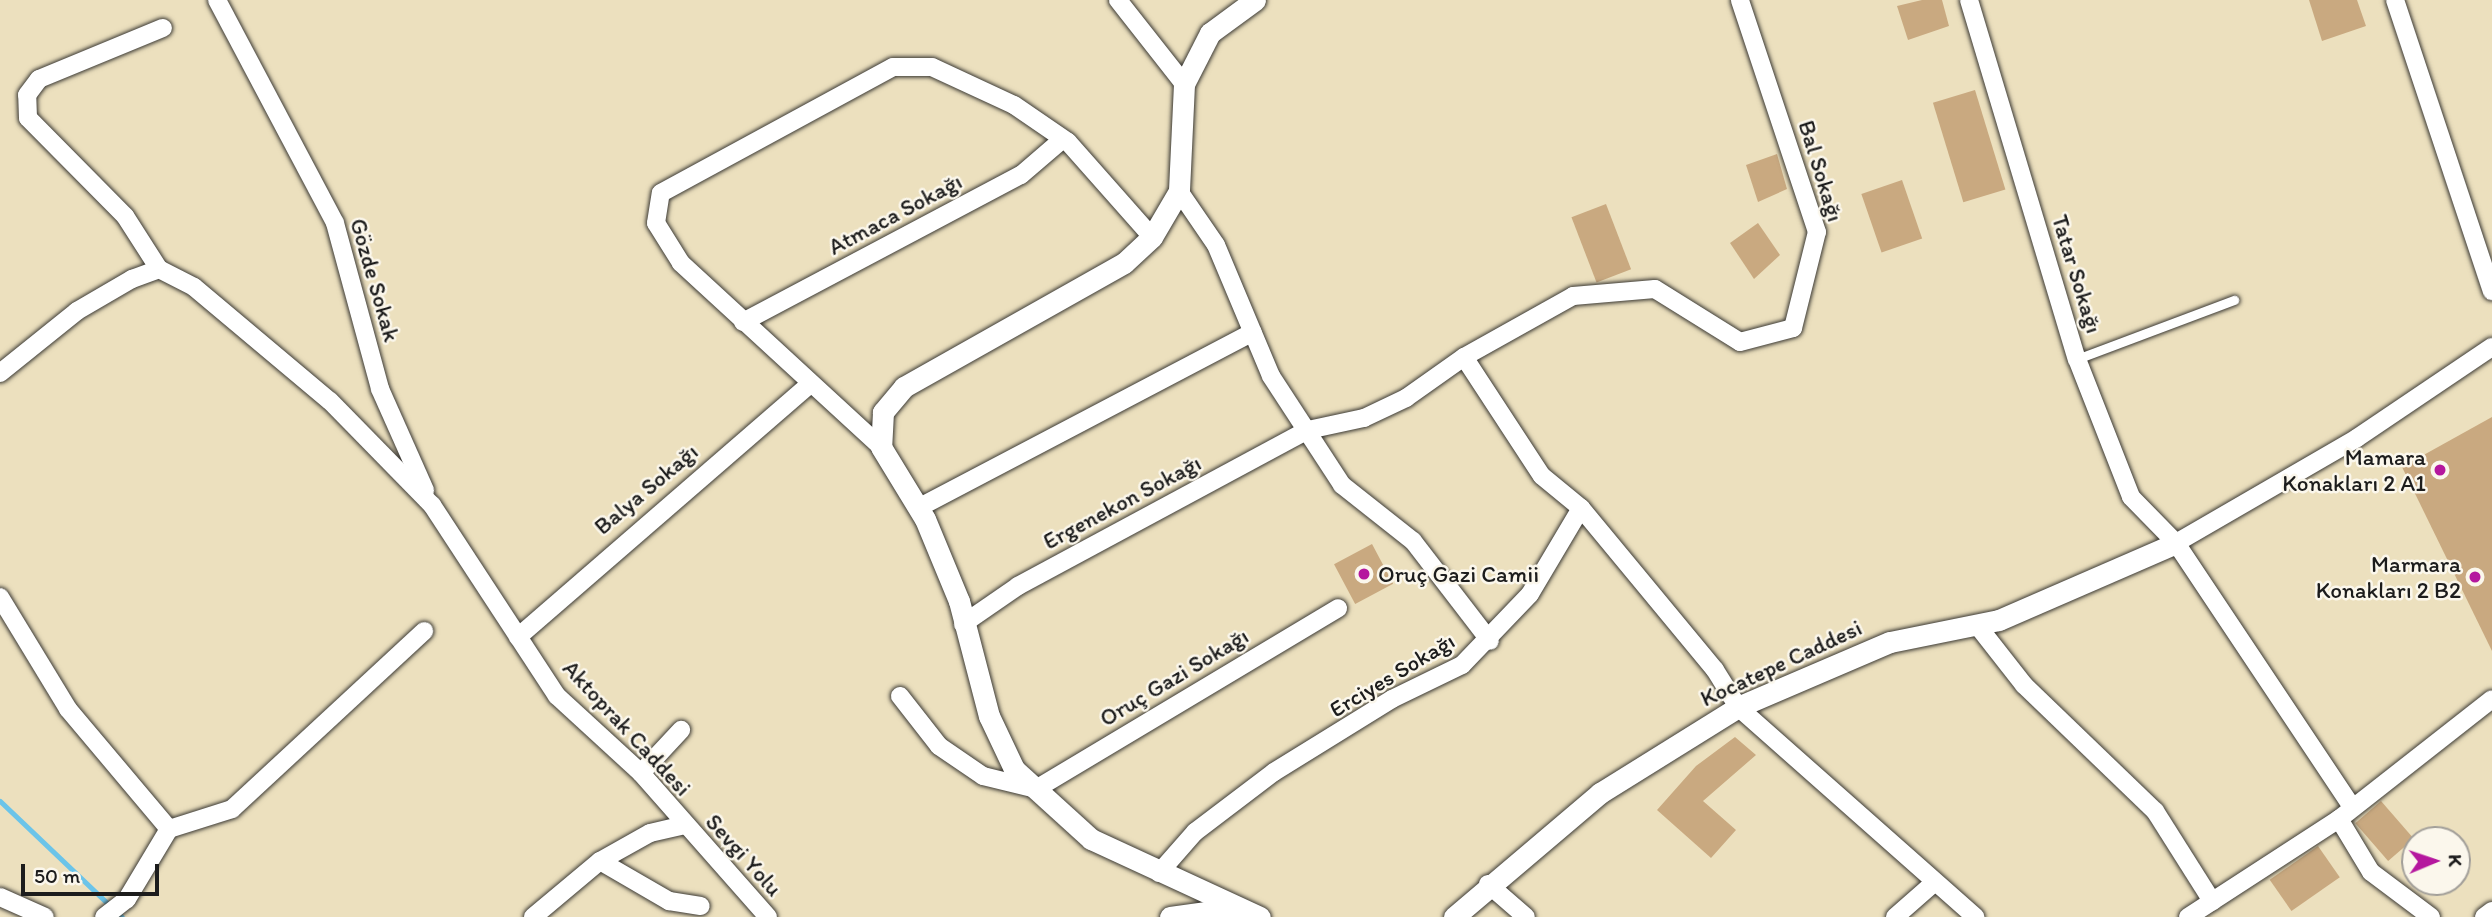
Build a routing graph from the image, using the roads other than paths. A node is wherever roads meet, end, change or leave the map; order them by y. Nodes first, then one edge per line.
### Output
1 (217, 0) edge
2 (1118, 0) edge
3 (1255, 0) edge
4 (1740, 0) edge
5 (1969, 0) edge
6 (2395, 0) edge
7 (163, 28) dead end
8 (1184, 84) junction
9 (1063, 139) junction
10 (1179, 191) junction
11 (1152, 237) junction
12 (159, 270) junction
13 (1654, 289) joint
14 (2492, 291) edge
15 (2234, 300) dead end
16 (743, 322) junction
17 (1253, 332) junction
18 (2492, 347) edge
19 (1464, 358) junction
20 (2077, 359) junction
21 (0, 373) edge
22 (810, 384) junction
23 (1308, 430) junction
24 (881, 447) junction
25 (432, 505) junction
26 (918, 508) junction
27 (1581, 508) junction
28 (2176, 543) junction
29 (0, 597) edge
30 (1338, 608) dead end
31 (963, 624) junction
32 (1977, 625) junction
33 (424, 631) dead end
34 (518, 637) junction
35 (1490, 640) junction
36 (900, 696) dead end
37 (2492, 699) edge
38 (1738, 707) junction
39 (681, 730) dead end
40 (641, 773) junction
41 (1036, 789) junction
42 (2346, 813) junction
43 (684, 825) junction
44 (169, 829) junction
45 (600, 861) junction
46 (1159, 873) junction
47 (1935, 882) junction
48 (1488, 884) junction
49 (0, 897) edge
50 (2212, 901) junction
51 (701, 906) dead end
52 (1237, 908) junction
53 (2492, 911) edge
54 (45, 917) edge
55 (104, 917) edge
56 (533, 917) edge
57 (768, 917) edge
58 (1170, 917) edge
59 (1260, 917) edge
60 (1454, 917) edge
61 (1526, 917) edge
62 (1895, 917) edge
63 (1975, 917) edge
64 (2188, 917) edge
65 (2431, 917) edge
66 (2484, 917) edge

1 - 25 street, Gözde Sokak
2 - 8 street
3 - 8 street
4 - 13 street, Bal Sokağı
5 - 20 street, Tatar Sokağı
6 - 14 street
7 - 12 street
8 - 10 street
9 - 11 street
9 - 16 street, Atmaca Sokağı
9 - 16 street
10 - 11 street
10 - 17 street
11 - 24 street
12 - 21 street
12 - 25 street
13 - 19 street, Ergenekon Sokağı
15 - 20 lane
16 - 22 street
17 - 23 street
17 - 26 street
18 - 28 street
19 - 23 street, Ergenekon Sokağı
19 - 27 street
20 - 28 street, Tatar Sokağı
22 - 24 street
22 - 34 street, Balya Sokağı
23 - 31 street, Ergenekon Sokağı
23 - 35 street
24 - 26 street
25 - 34 street, Aktoprak Caddesi
26 - 31 street
27 - 35 street, Erciyes Sokağı
27 - 38 street
28 - 32 street, Kocatepe Caddesi
28 - 42 street, Tatar Sokağı
29 - 44 street
30 - 41 street, Oruç Gazi Sokağı
31 - 41 street
32 - 38 street, Kocatepe Caddesi
32 - 50 street
33 - 44 street
34 - 40 street, Aktoprak Caddesi
35 - 46 street, Erciyes Sokağı
36 - 41 street
37 - 42 street
38 - 47 street
38 - 48 street, Kocatepe Caddesi
39 - 40 street
40 - 43 street, Aktoprak Caddesi
41 - 46 street
42 - 50 street
42 - 65 street, Tatar Sokağı
43 - 45 street
43 - 57 street, Sevgi Yolu
44 - 55 street
45 - 51 street
45 - 56 street
46 - 52 street
47 - 62 street
47 - 63 street
48 - 60 street, Kocatepe Caddesi
48 - 61 street
49 - 54 street
50 - 64 street
52 - 58 street
52 - 59 street
53 - 66 street

